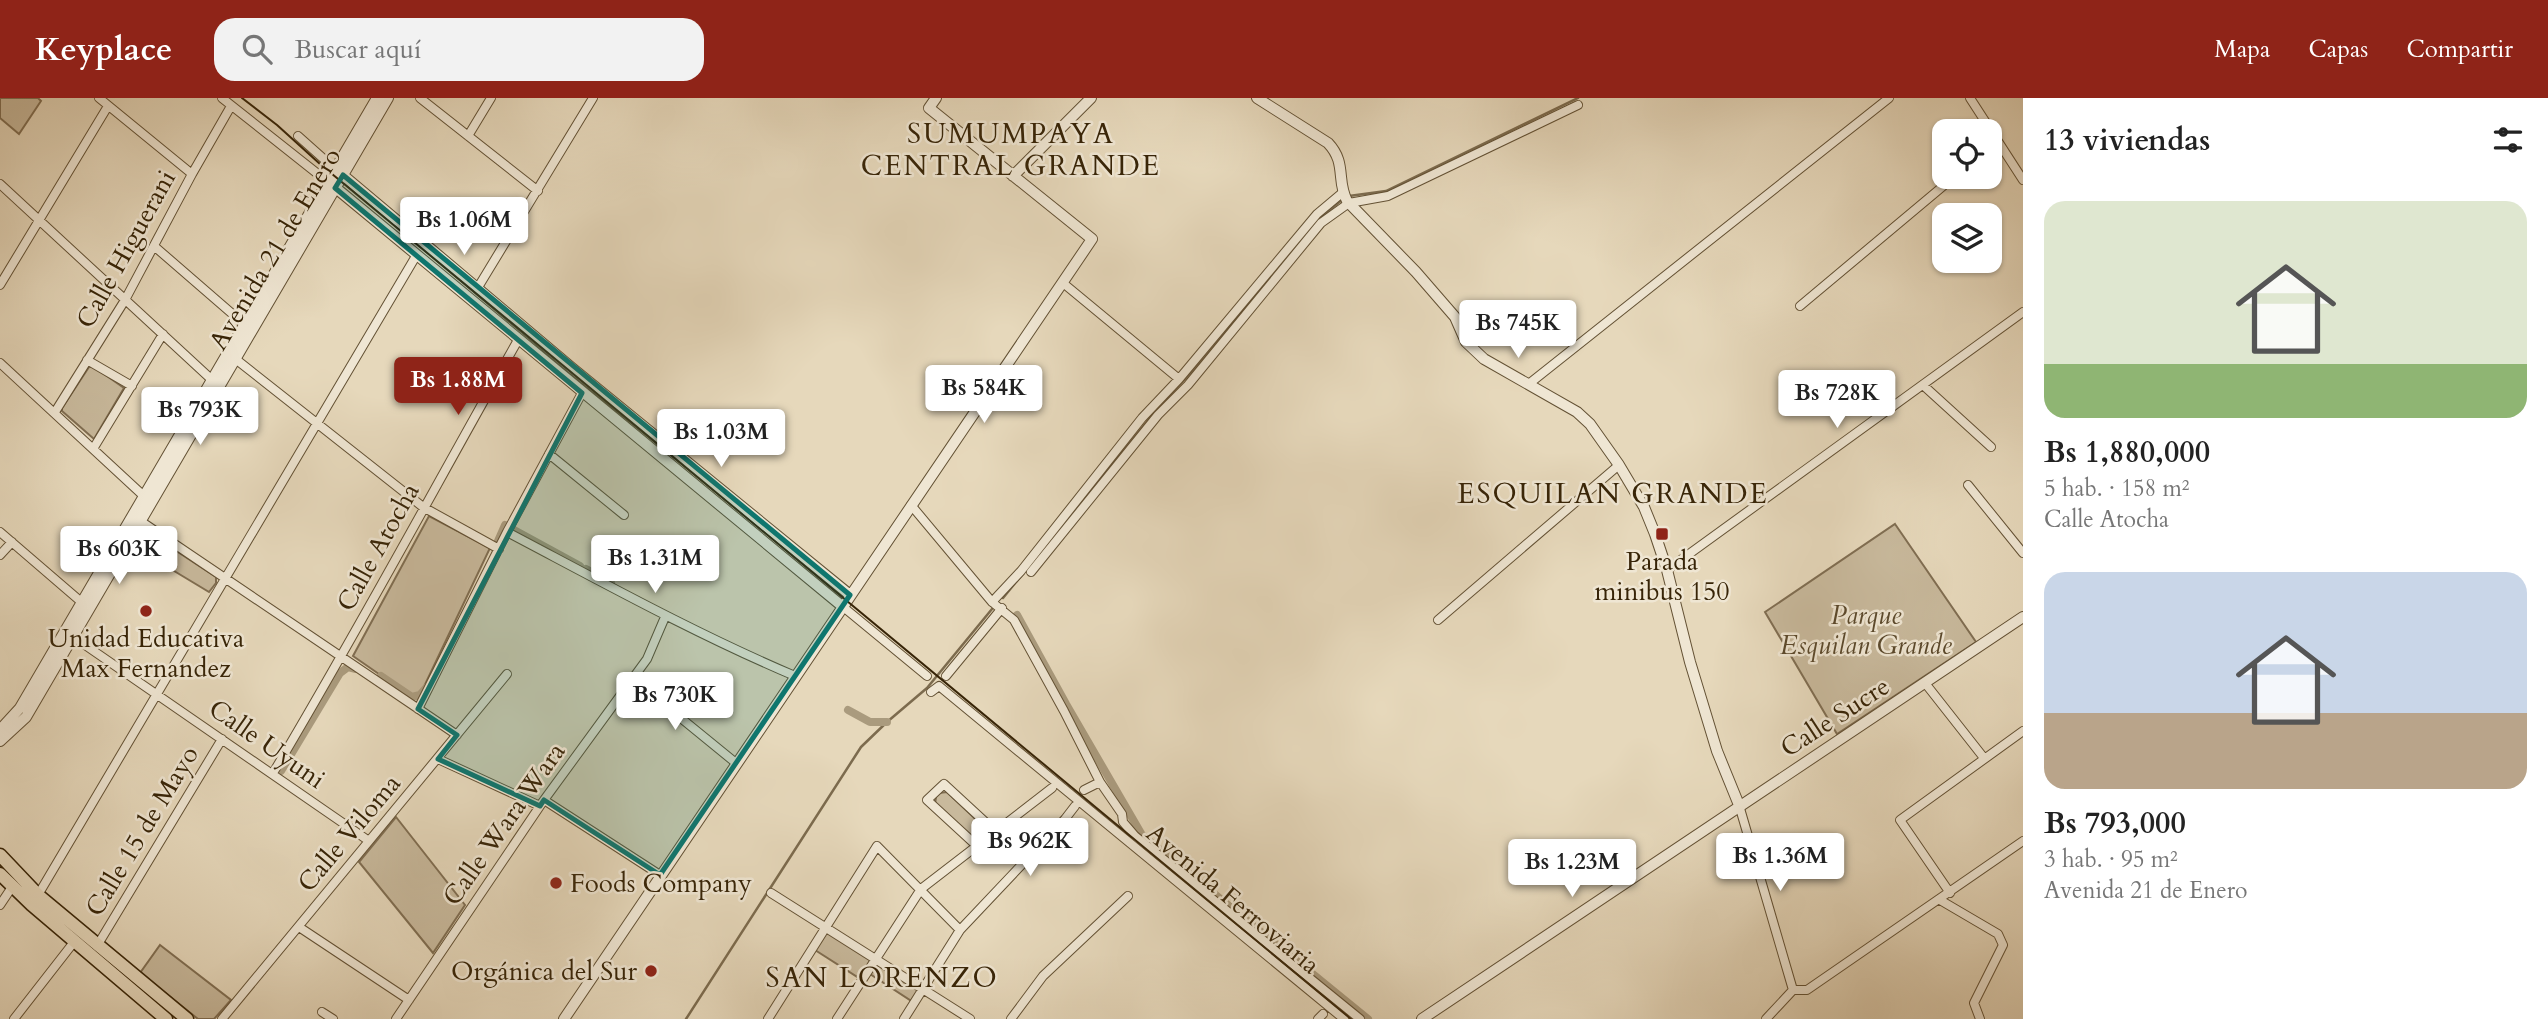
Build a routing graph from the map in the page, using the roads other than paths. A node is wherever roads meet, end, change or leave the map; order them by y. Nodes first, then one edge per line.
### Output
1 (99, 98) edge
2 (222, 98) edge
3 (377, 98) edge
4 (388, 98) edge
5 (420, 98) edge
6 (491, 98) edge
7 (593, 98) edge
8 (936, 98) edge
9 (1091, 98) edge
10 (1257, 98) edge
11 (1889, 98) edge
12 (1970, 98) edge
13 (1578, 105) dead end
14 (108, 106) junction
15 (231, 106) junction
16 (1980, 119) edge
17 (298, 136) dead end
18 (468, 136) junction
19 (2002, 155) edge
20 (339, 172) junction
21 (192, 174) junction
22 (1013, 176) junction
23 (2023, 180) edge
24 (0, 184) edge
25 (332, 184) junction
26 (1940, 189) edge
27 (538, 191) junction
28 (1346, 198) junction
29 (40, 220) junction
30 (155, 246) junction
31 (416, 256) junction
32 (1063, 283) junction
33 (0, 285) edge
34 (477, 289) junction
35 (125, 300) junction
36 (1800, 306) dead end
37 (2023, 312) edge
38 (244, 324) junction
39 (163, 334) junction
40 (518, 340) junction
41 (231, 355) junction
42 (87, 360) junction
43 (0, 363) edge
44 (211, 379) junction
45 (1179, 379) junction
46 (1530, 383) junction
47 (132, 386) junction
48 (1924, 386) junction
49 (582, 393) junction
50 (55, 412) junction
51 (317, 423) junction
52 (1991, 447) dead end
53 (93, 449) junction
54 (549, 454) junction
55 (1619, 465) junction
56 (1968, 485) dead end
57 (146, 499) junction
58 (911, 505) junction
59 (423, 507) junction
60 (624, 515) dead end
61 (139, 520) junction
62 (0, 532) edge
63 (507, 532) junction
64 (12, 542) junction
65 (499, 549) junction
66 (2023, 553) edge
67 (0, 555) edge
68 (1667, 570) junction
69 (1031, 572) dead end
70 (225, 578) junction
71 (850, 595) junction
72 (992, 602) junction
73 (85, 605) junction
74 (842, 606) junction
75 (1002, 608) junction
76 (665, 617) junction
77 (2023, 617) edge
78 (1438, 620) dead end
79 (72, 636) junction
80 (342, 657) junction
81 (507, 674) dead end
82 (927, 676) dead end
83 (946, 676) dead end
84 (794, 677) junction
85 (634, 679) junction
86 (1925, 683) junction
87 (931, 691) dead end
88 (156, 693) junction
89 (418, 709) junction
90 (0, 730) edge
91 (2023, 731) edge
92 (457, 735) junction
93 (222, 739) junction
94 (0, 741) edge
95 (1983, 758) junction
96 (438, 759) junction
97 (736, 763) junction
98 (273, 773) junction
99 (1100, 782) junction
100 (1052, 788) dead end
101 (1084, 790) dead end
102 (542, 803) junction
103 (1739, 805) junction
104 (1075, 806) dead end
105 (996, 832) junction
106 (369, 841) junction
107 (2023, 841) edge
108 (977, 846) junction
109 (0, 855) edge
110 (0, 874) edge
111 (660, 875) junction
112 (12, 887) junction
113 (921, 889) junction
114 (771, 893) dead end
115 (1950, 893) junction
116 (38, 895) junction
117 (1128, 896) dead end
118 (1940, 900) junction
119 (0, 905) edge
120 (299, 927) junction
121 (826, 927) junction
122 (960, 930) junction
123 (74, 942) junction
124 (97, 946) junction
125 (877, 958) junction
126 (923, 989) junction
127 (1793, 990) junction
128 (409, 1000) junction
129 (323, 1012) dead end
130 (14, 1019) edge
131 (166, 1019) edge
132 (187, 1019) edge
133 (222, 1019) edge
134 (333, 1019) edge
135 (397, 1019) edge
136 (564, 1019) edge
137 (768, 1019) edge
138 (837, 1019) edge
139 (904, 1019) edge
140 (970, 1019) edge
141 (1011, 1019) edge
142 (1344, 1019) edge
143 (1360, 1019) edge
144 (1422, 1019) edge
145 (1766, 1019) edge
146 (1980, 1019) edge

1 - 14 street
2 - 15 street
3 - 20 street, Avenida 21 de Enero
4 - 20 street, Avenida 21 de Enero
5 - 18 street
6 - 18 street
7 - 27 street
8 - 22 street
9 - 22 street
10 - 28 street
11 - 46 street
12 - 16 street
13 - 28 street
14 - 21 street
14 - 29 street
15 - 21 street, Calle Higuerani
15 - 25 street
17 - 20 street
18 - 27 street
19 - 23 street
20 - 25 street, Avenida 21 de Enero
20 - 34 street
21 - 30 street, Calle Higuerani
22 - 32 street
24 - 29 street
25 - 31 street
25 - 38 street, Avenida 21 de Enero
25 - 41 street, Avenida 21 de Enero
26 - 36 street
27 - 34 street
28 - 45 street
28 - 46 street
28 - 69 street
29 - 33 street
29 - 35 street
30 - 35 street, Calle Higuerani
30 - 38 street
31 - 40 street
31 - 51 street
32 - 45 street
32 - 58 street
34 - 71 street
35 - 39 street
35 - 42 street, Calle Higuerani
37 - 48 street
38 - 41 street, Avenida 21 de Enero
39 - 44 street
39 - 47 street
40 - 49 street
40 - 59 street, Calle Atocha
41 - 44 street, Avenida 21 de Enero
41 - 51 street
41 - 57 street, Avenida 21 de Enero
42 - 47 street
42 - 50 street, Calle Higuerani
43 - 50 street
44 - 57 street, Avenida 21 de Enero
45 - 72 street
46 - 55 street
47 - 53 street
48 - 52 street
48 - 68 street
49 - 54 street
49 - 74 street
50 - 53 street
51 - 59 street
51 - 70 street
53 - 57 street
54 - 60 street
54 - 63 street
55 - 68 street
55 - 78 street
56 - 66 street
57 - 61 street, Avenida 21 de Enero
57 - 73 street, Avenida 21 de Enero
58 - 71 street
58 - 72 street
59 - 65 street
59 - 80 street, Calle Atocha
61 - 70 street
61 - 73 street, Avenida 21 de Enero
62 - 64 street
63 - 65 street
63 - 76 street
64 - 67 street
64 - 73 street
65 - 89 street
68 - 103 street
70 - 80 street
70 - 88 street
71 - 74 street
72 - 75 street
73 - 79 street, Avenida 21 de Enero
73 - 90 street, Avenida 21 de Enero
74 - 82 street
74 - 84 street
75 - 83 street
75 - 99 street, Avenida Ferroviaria
76 - 84 street
76 - 85 street, Calle Wara Wara
77 - 86 street, Calle Sucre
79 - 88 street, Calle Uyuni
79 - 94 street, Avenida 21 de Enero
80 - 89 street
80 - 98 street, Calle Atocha
81 - 92 street, Calle Viloma
84 - 97 street
85 - 97 street
85 - 102 street, Calle Wara Wara
86 - 95 street
86 - 103 street, Calle Sucre
87 - 142 street, Avenida Ferroviaria
88 - 93 street, Calle Uyuni
88 - 116 street
89 - 92 street
91 - 95 street
92 - 96 street, Calle Viloma
93 - 98 street, Calle Uyuni
93 - 124 street, Calle 15 de Mayo
95 - 115 street
96 - 102 street
96 - 106 street, Calle Viloma
97 - 111 street
98 - 106 street, Calle Uyuni
99 - 101 street
99 - 143 street, Avenida Ferroviaria
100 - 105 street
102 - 111 street
102 - 128 street, Calle Wara Wara
103 - 127 street
103 - 144 street, Calle Sucre
104 - 122 street
105 - 108 street
105 - 108 street
106 - 120 street, Calle Viloma
107 - 115 street
108 - 113 street
109 - 116 main road
110 - 112 main road
111 - 136 street
112 - 119 street
112 - 123 main road
113 - 121 street
113 - 122 street
113 - 125 street
114 - 121 street
115 - 118 street
116 - 124 main road
117 - 141 street
118 - 127 street
118 - 146 street
120 - 128 street
120 - 133 street, Calle Viloma
121 - 125 street
121 - 137 street
122 - 126 street
123 - 130 street
123 - 131 main road
124 - 132 main road
125 - 126 street
125 - 138 street
126 - 139 street
126 - 140 street
127 - 145 street
128 - 135 street, Calle Wara Wara
129 - 134 street

